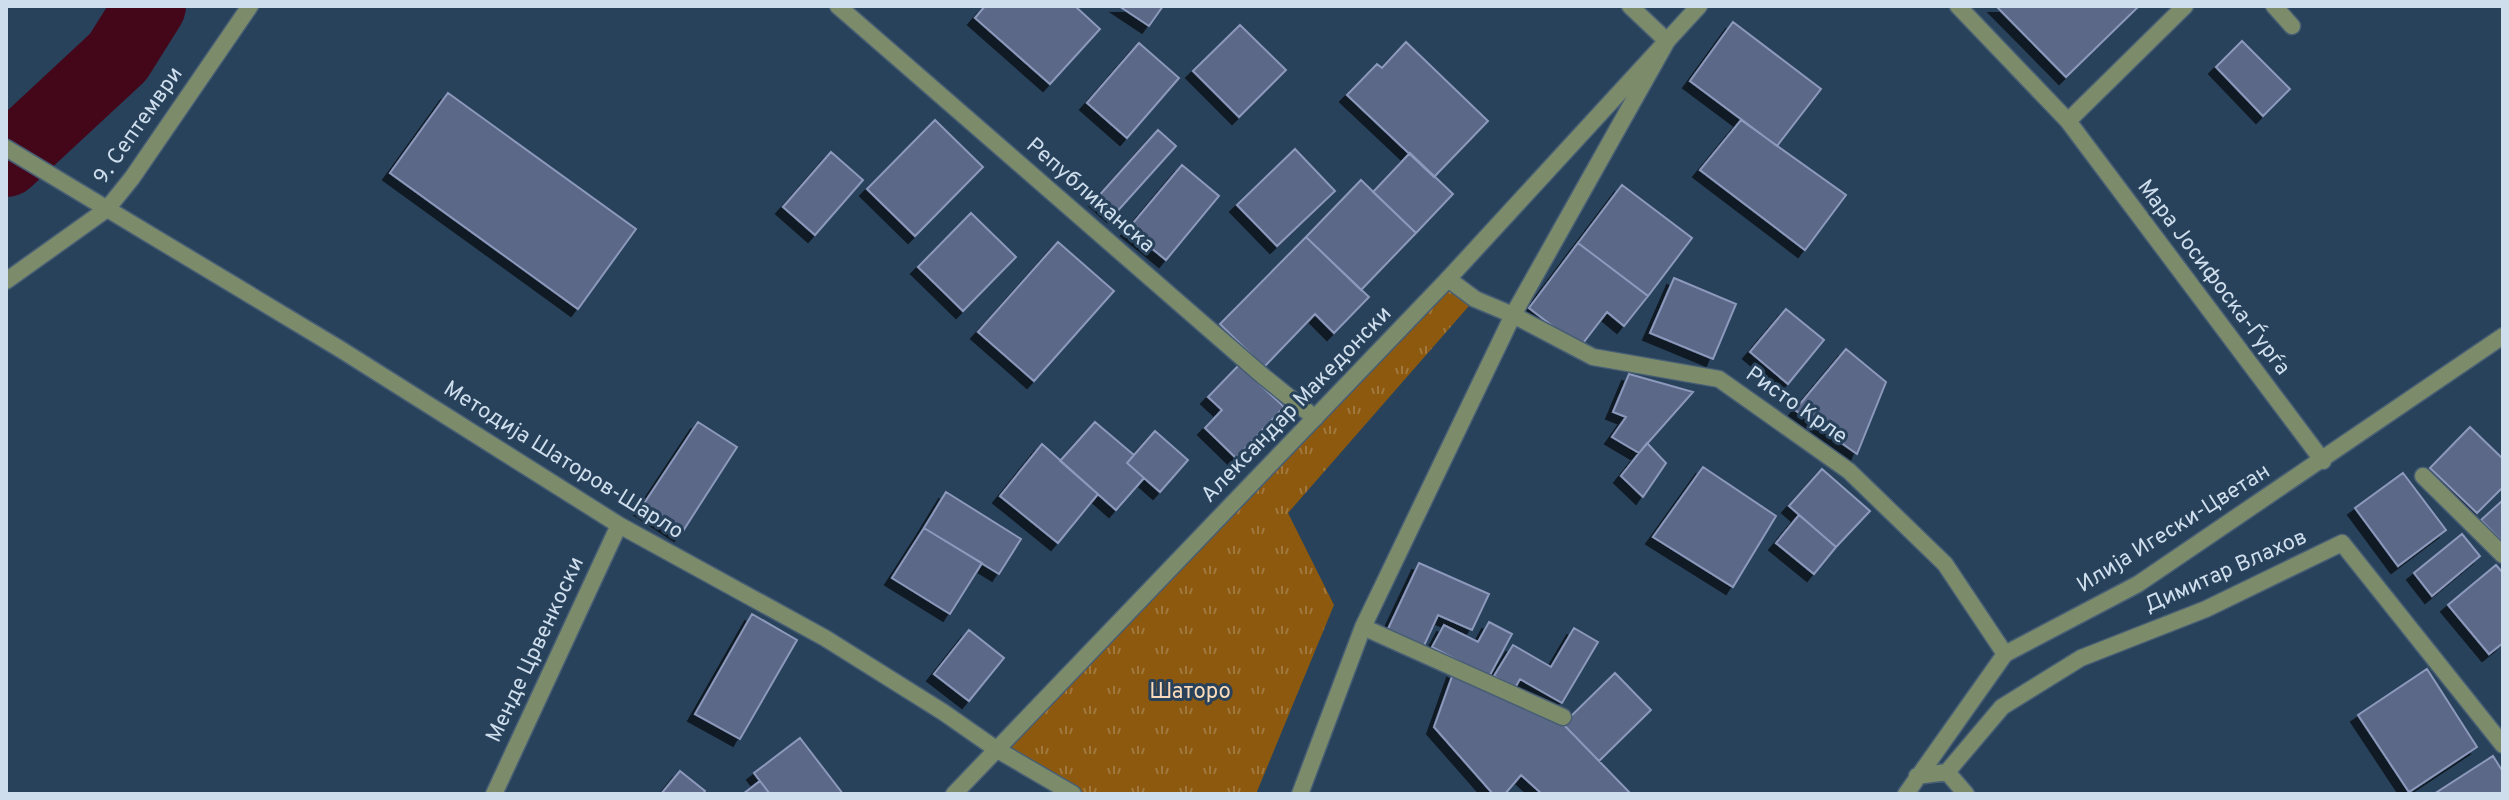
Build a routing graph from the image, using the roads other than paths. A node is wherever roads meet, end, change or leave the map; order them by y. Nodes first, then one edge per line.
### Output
1 (250, 6) edge
2 (838, 6) edge
3 (1630, 6) edge
4 (1699, 6) edge
5 (1958, 6) edge
6 (2185, 6) edge
7 (2274, 6) edge
8 (2292, 26) dead end
9 (1667, 41) junction
10 (2068, 121) junction
11 (6, 148) edge
12 (107, 209) junction
13 (1448, 279) junction
14 (6, 281) edge
15 (1513, 315) junction
16 (2503, 336) edge
17 (1315, 418) junction
18 (2323, 461) junction
19 (2423, 476) dead end
20 (619, 525) junction
21 (2503, 555) edge
22 (1363, 627) junction
23 (2005, 654) junction
24 (1563, 717) dead end
25 (2503, 745) edge
26 (996, 749) junction
27 (1947, 772) junction
28 (1917, 776) junction
29 (494, 794) edge
30 (954, 794) edge
31 (1073, 794) edge
32 (1300, 794) edge
33 (1906, 794) edge
34 (1966, 794) edge

1 - 12 street, 9. Септември
2 - 17 street, Републиканска
3 - 9 street
4 - 9 street, Александар Македонски
5 - 10 street, Мара Јосифоска-Ѓурѓа
6 - 10 street
7 - 8 street
9 - 13 street, Александар Македонски
9 - 15 street, Александар Македонски
10 - 18 street, Мара Јосифоска-Ѓурѓа
11 - 12 street, Методија Шаторов-Шарло
12 - 14 street, 9. Септември
12 - 20 street, Методија Шаторов-Шарло
13 - 15 street, Ристо Крле
13 - 17 street, Александар Македонски
15 - 22 street, Александар Македонски
15 - 23 street, Ристо Крле
16 - 18 street, Илија Игески-Цветан
17 - 26 street, Александар Македонски
18 - 23 street, Илија Игески-Цветан
19 - 21 street
20 - 26 street, Методија Шаторов-Шарло
20 - 29 street, Менде Црвенкоски
22 - 24 street
22 - 32 street, Александар Македонски
23 - 28 street, Илија Игески-Цветан
25 - 27 street, Димитар Влахов
26 - 30 street, Александар Македонски
26 - 31 street, Методија Шаторов-Шарло
27 - 28 street
27 - 34 street
28 - 33 street, Илија Игески-Цветан

